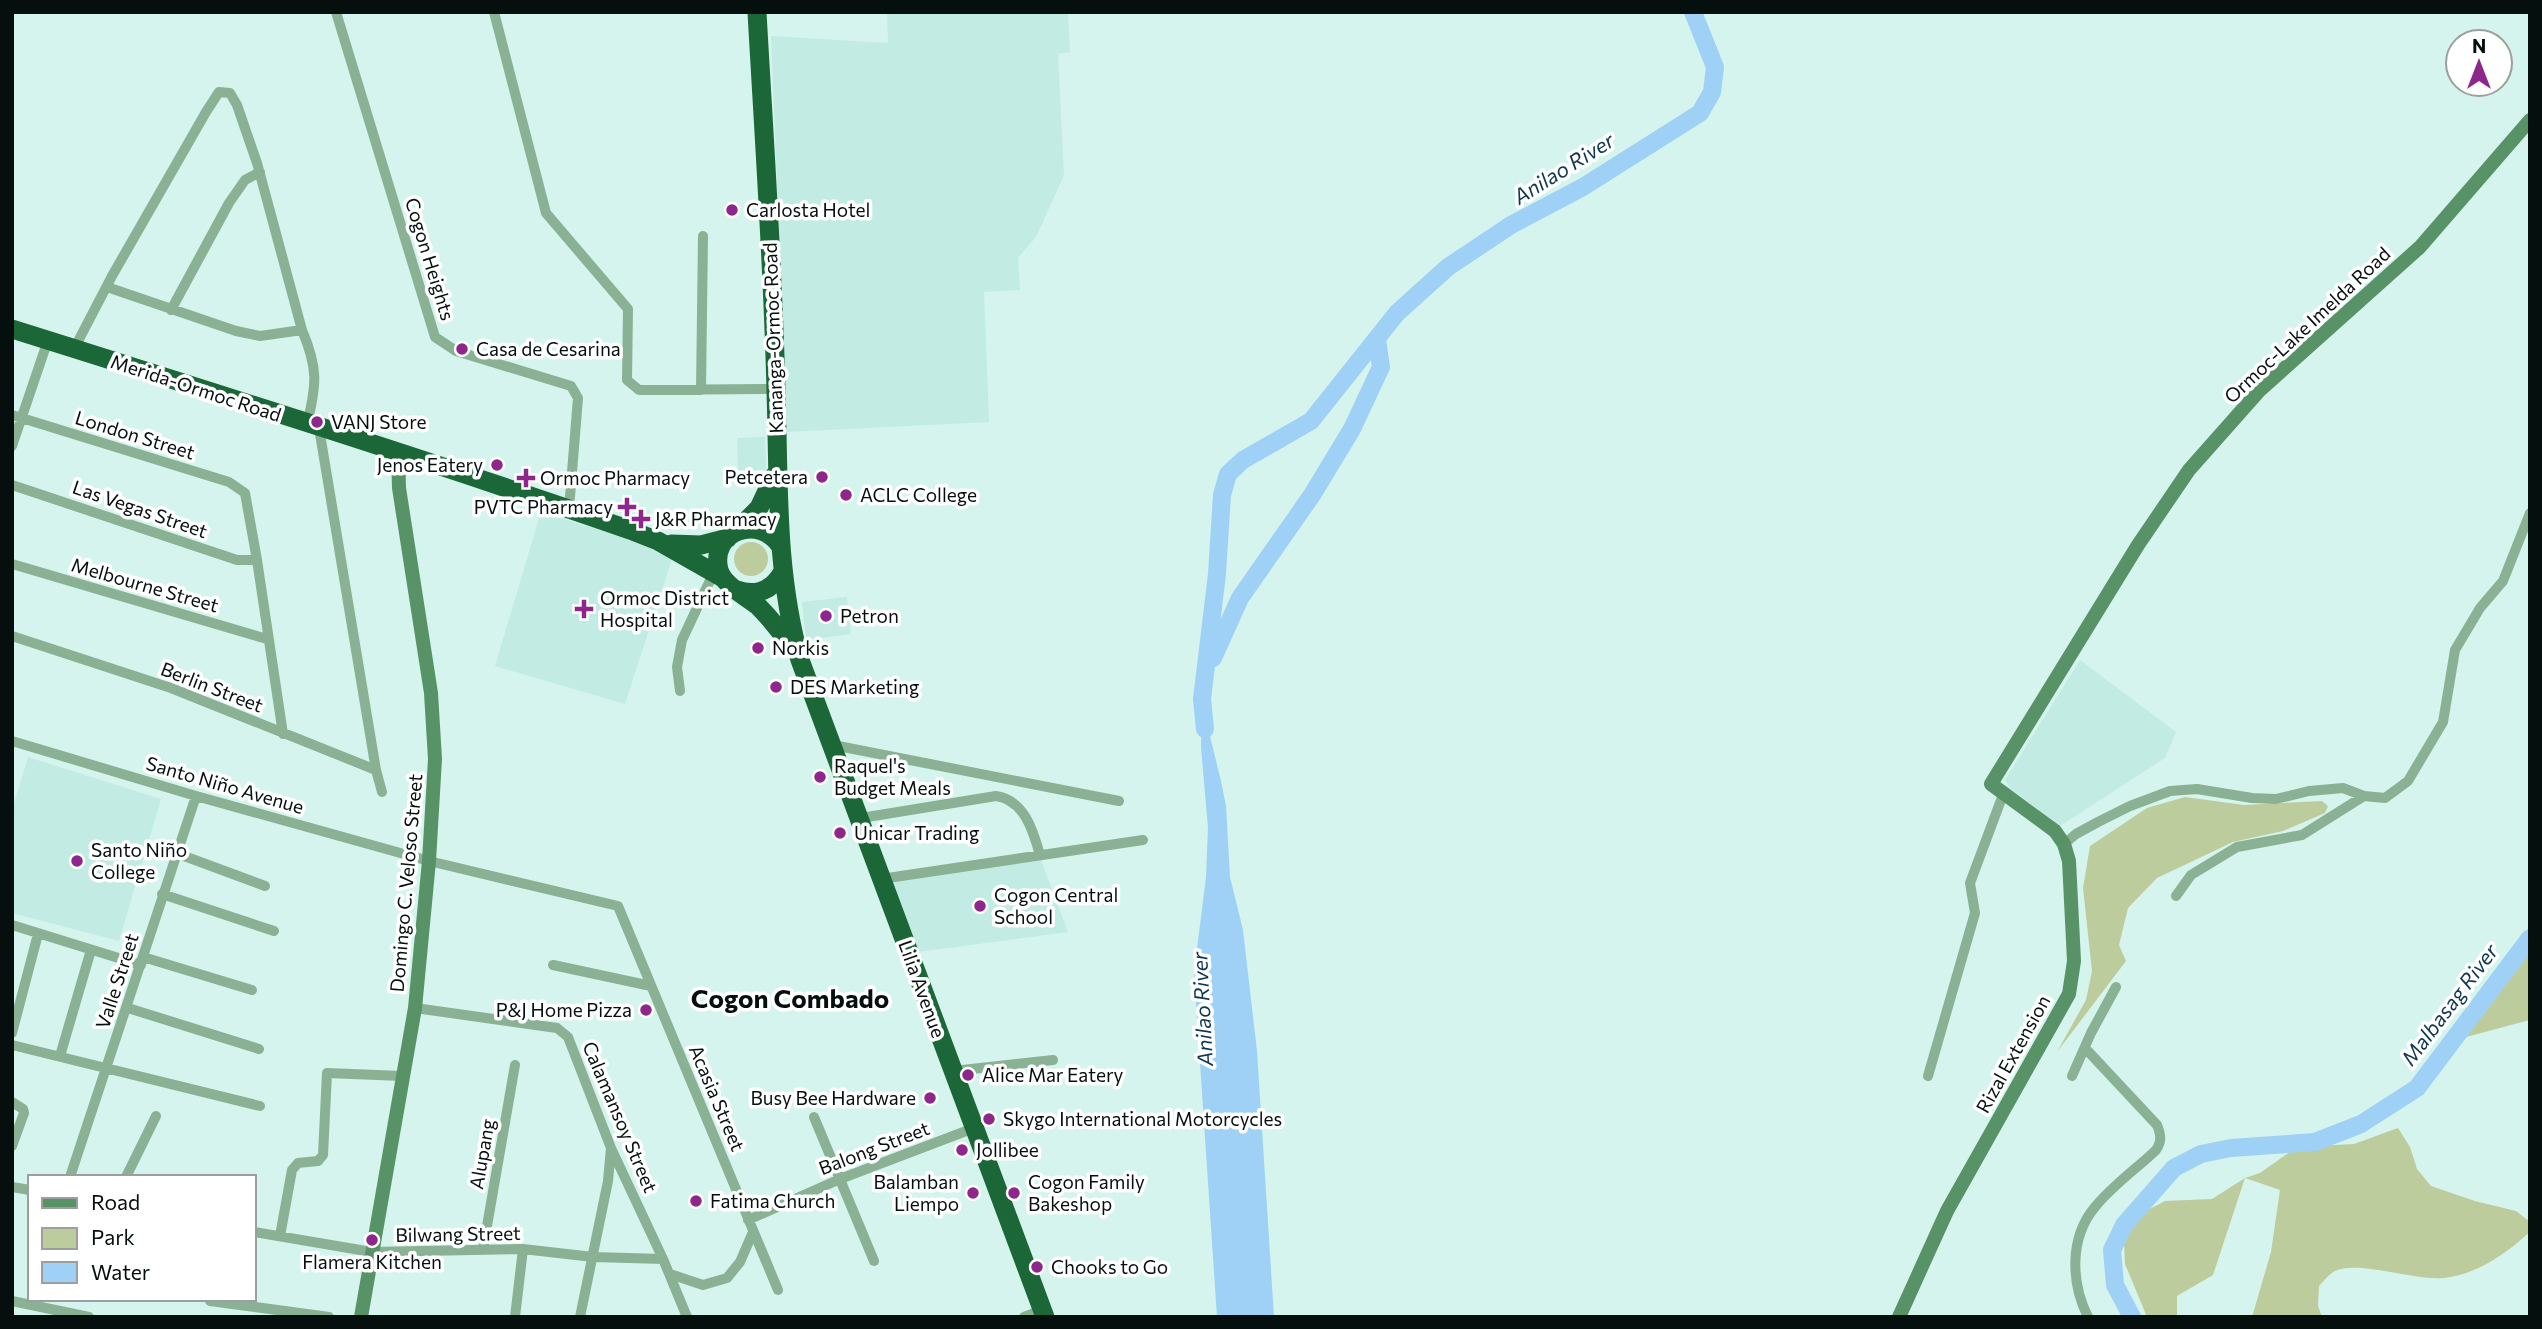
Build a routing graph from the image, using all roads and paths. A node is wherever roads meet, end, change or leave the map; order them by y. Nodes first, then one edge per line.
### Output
1 (336, 12) edge
2 (494, 12) edge
3 (757, 12) edge
4 (2530, 120) edge
5 (260, 172) junction
6 (703, 236) dead end
7 (107, 287) junction
8 (171, 310) junction
9 (12, 329) edge
10 (302, 330) junction
11 (48, 340) junction
12 (74, 349) junction
13 (776, 389) junction
14 (701, 390) junction
15 (17, 416) edge
16 (313, 426) junction
17 (12, 446) edge
18 (398, 450) junction
19 (777, 469) junction
20 (12, 485) edge
21 (569, 509) junction
22 (2530, 513) edge
23 (731, 535) junction
24 (659, 541) junction
25 (781, 547) junction
26 (257, 560) junction
27 (12, 564) edge
28 (782, 573) junction
29 (724, 580) junction
30 (12, 636) edge
31 (267, 639) junction
32 (800, 660) junction
33 (680, 691) dead end
34 (283, 734) junction
35 (12, 741) edge
36 (833, 745) junction
37 (376, 770) junction
38 (382, 792) dead end
39 (2004, 792) junction
40 (196, 796) junction
41 (2364, 796) junction
42 (1119, 801) dead end
43 (861, 818) junction
44 (1143, 839) dead end
45 (2064, 844) junction
46 (176, 853) junction
47 (1040, 855) junction
48 (429, 860) junction
49 (881, 878) junction
50 (265, 886) dead end
51 (162, 894) junction
52 (2176, 896) dead end
53 (12, 925) edge
54 (274, 932) dead end
55 (38, 934) junction
56 (91, 950) junction
57 (142, 961) junction
58 (553, 965) dead end
59 (651, 986) junction
60 (2116, 987) dead end
61 (252, 990) dead end
62 (128, 1008) junction
63 (415, 1008) junction
64 (12, 1034) edge
65 (12, 1045) edge
66 (2085, 1048) junction
67 (259, 1049) dead end
68 (60, 1056) junction
69 (1053, 1060) dead end
70 (515, 1065) dead end
71 (107, 1068) junction
72 (953, 1070) junction
73 (402, 1076) junction
74 (1927, 1076) dead end
75 (2072, 1076) dead end
76 (12, 1102) edge
77 (260, 1106) dead end
78 (156, 1116) dead end
79 (814, 1117) dead end
80 (974, 1128) junction
81 (12, 1146) edge
82 (611, 1148) junction
83 (71, 1175) edge
84 (127, 1175) edge
85 (839, 1179) junction
86 (748, 1220) junction
87 (256, 1232) edge
88 (752, 1232) junction
89 (280, 1236) junction
90 (483, 1249) junction
91 (523, 1249) junction
92 (372, 1252) junction
93 (593, 1257) junction
94 (663, 1259) junction
95 (874, 1261) dead end
96 (670, 1273) junction
97 (778, 1290) dead end
98 (12, 1301) edge
99 (210, 1301) dead end
100 (30, 1302) edge
101 (1044, 1313) edge
102 (25, 1317) edge
103 (89, 1317) edge
104 (329, 1317) edge
105 (361, 1317) edge
106 (515, 1317) edge
107 (580, 1317) edge
108 (687, 1317) edge
109 (1024, 1317) edge
110 (1899, 1317) edge
111 (2088, 1317) edge

1 - 21 street, Cogon Heights
2 - 14 street
3 - 13 highway, Kananga-Ormoc Road
4 - 39 street, Ormoc-Lake Imelda Road
5 - 7 street
5 - 8 street
5 - 10 street
6 - 14 street
7 - 8 street
7 - 12 street
8 - 10 street
9 - 11 highway, Merida-Ormoc Road
10 - 16 street
11 - 12 highway, Merida-Ormoc Road
11 - 15 street
12 - 16 highway, Merida-Ormoc Road
13 - 14 street
13 - 19 highway, Kananga-Ormoc Road
15 - 17 street
15 - 26 street, London Street
16 - 18 highway, Merida-Ormoc Road
16 - 37 street
18 - 21 highway, Merida-Ormoc Road
18 - 48 street, Domingo C. Veloso Street
19 - 23 highway
19 - 25 highway, Kananga-Ormoc Road
20 - 26 street, Las Vegas Street
21 - 24 highway, Merida-Ormoc Road
22 - 41 street
23 - 24 highway, Merida-Ormoc Road
23 - 25 highway
23 - 29 highway
24 - 29 highway, Merida-Ormoc Road
25 - 28 highway
26 - 31 street
27 - 31 street, Melbourne Street
28 - 29 highway
28 - 32 highway
29 - 32 highway, Merida-Ormoc Road
29 - 33 street
30 - 34 street, Berlin Street
31 - 34 street
32 - 36 highway, Lilia Avenue
34 - 37 street, Berlin Street
35 - 40 street, Santo Niño Avenue
36 - 42 street
36 - 43 highway, Lilia Avenue
37 - 38 street
39 - 45 street
39 - 74 street
40 - 46 street, Valle Street
40 - 48 street, Santo Niño Avenue
41 - 45 street
41 - 52 street
43 - 47 street
43 - 49 highway, Lilia Avenue
44 - 47 street
45 - 110 street, Rizal Extension
46 - 50 street
46 - 51 street, Valle Street
47 - 49 street
48 - 59 street, Acasia Street
48 - 63 street, Domingo C. Veloso Street
49 - 72 highway, Lilia Avenue
51 - 54 street
51 - 57 street, Valle Street
53 - 55 street
55 - 56 street
55 - 64 street
56 - 57 street
56 - 68 street
57 - 61 street
57 - 62 street, Valle Street
58 - 59 street
59 - 86 street, Acasia Street
60 - 66 street
62 - 67 street
62 - 71 street, Valle Street
63 - 73 street, Domingo C. Veloso Street
63 - 82 street, Calamansoy Street
65 - 68 street
66 - 75 street
66 - 111 street
68 - 71 street
69 - 72 street
70 - 90 street, Alupang
71 - 77 street
71 - 83 street, Valle Street
72 - 80 highway, Lilia Avenue
73 - 89 street
73 - 92 street, Domingo C. Veloso Street
76 - 81 street
78 - 84 street
79 - 85 street
80 - 85 street, Balong Street
80 - 101 highway, Lilia Avenue
82 - 93 street
82 - 94 street, Calamansoy Street
85 - 86 street, Balong Street
85 - 95 street
86 - 88 street, Acasia Street
87 - 89 street, Bilwang Street
88 - 96 street
88 - 97 street, Acasia Street
89 - 92 street, Bilwang Street
90 - 91 street, Bilwang Street
90 - 92 street, Bilwang Street
91 - 93 street, Bilwang Street
91 - 106 street
92 - 105 street, Domingo C. Veloso Street
93 - 94 street, Bilwang Street
93 - 107 street
94 - 96 street, Calamansoy Street
96 - 108 street, Calamansoy Street
98 - 100 street
99 - 104 street
100 - 102 street
100 - 103 street
101 - 109 street

